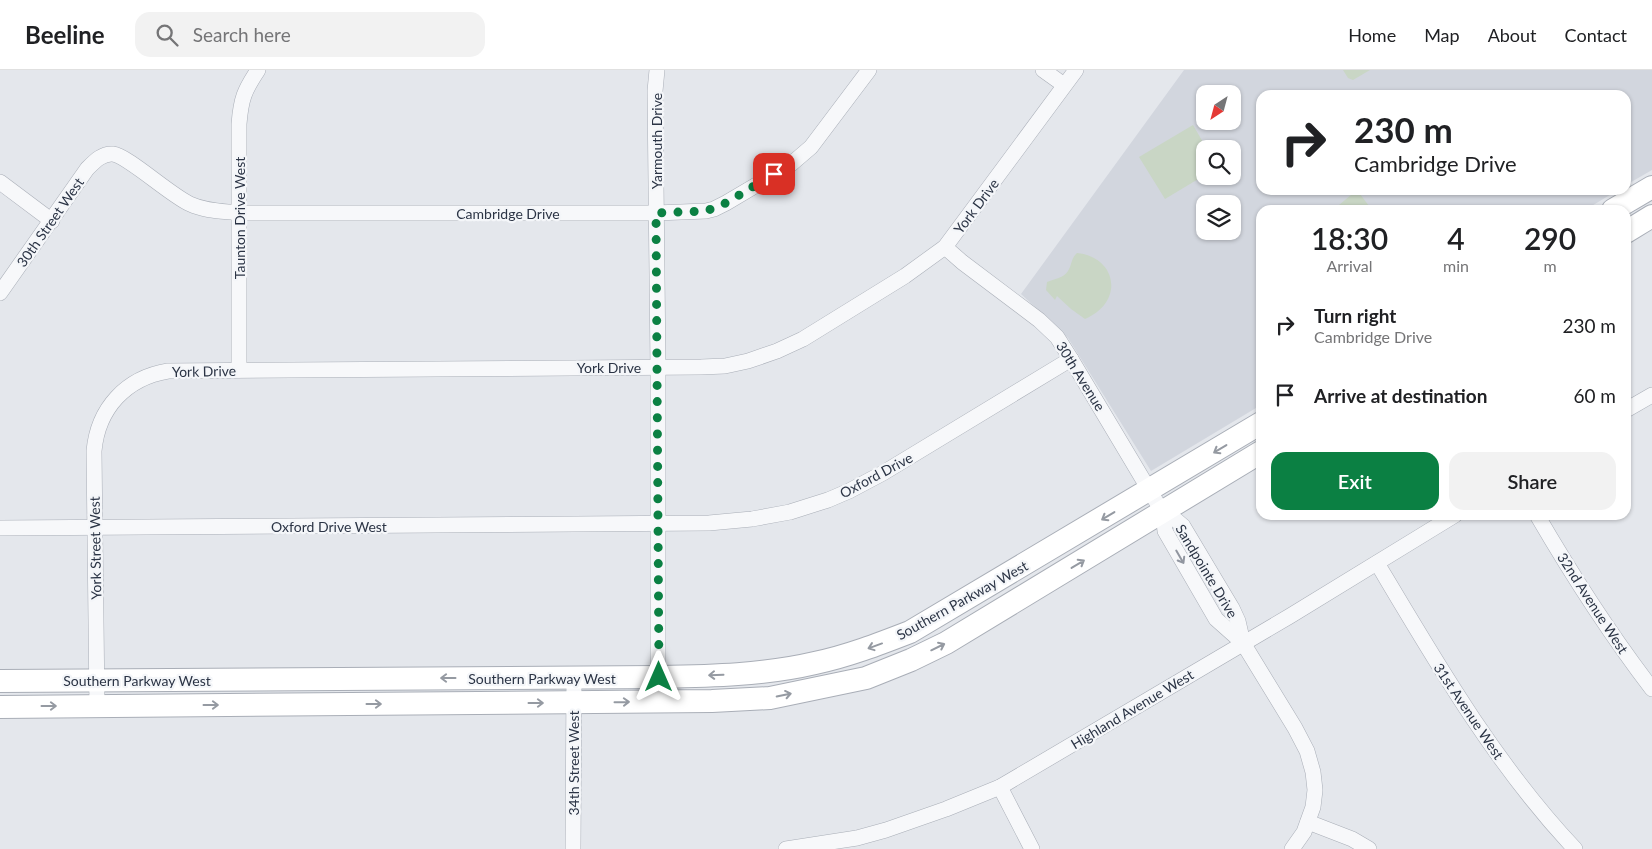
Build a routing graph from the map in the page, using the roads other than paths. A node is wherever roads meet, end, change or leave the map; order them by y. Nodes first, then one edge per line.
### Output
1 (258, 70) edge
2 (657, 70) edge
3 (869, 70) edge
4 (1043, 70) edge
5 (1076, 70) edge
6 (1064, 85) junction
7 (105, 155) joint
8 (0, 182) edge
9 (1652, 187) edge
10 (1622, 205) edge
11 (239, 213) junction
12 (656, 213) junction
13 (1652, 216) edge
14 (52, 221) junction
15 (1631, 229) edge
16 (945, 247) junction
17 (0, 293) edge
18 (1072, 359) junction
19 (658, 367) junction
20 (239, 370) junction
21 (1652, 395) edge
22 (117, 397) joint
23 (1631, 407) edge
24 (1256, 427) edge
25 (1256, 455) edge
26 (1150, 491) junction
27 (1163, 513) junction
28 (1447, 520) edge
29 (1539, 520) edge
30 (658, 524) junction
31 (95, 527) junction
32 (0, 528) edge
33 (1377, 563) junction
34 (1243, 644) junction
35 (659, 677) junction
36 (574, 678) junction
37 (96, 680) junction
38 (0, 681) edge
39 (1652, 690) edge
40 (658, 701) junction
41 (573, 702) junction
42 (98, 706) junction
43 (0, 707) edge
44 (1000, 787) junction
45 (1308, 822) junction
46 (859, 844) edge
47 (573, 849) edge
48 (786, 849) edge
49 (1032, 849) edge
50 (1292, 849) edge
51 (1369, 849) edge
52 (1575, 849) edge

1 - 11 street, Taunton Drive West
2 - 12 street, Yarmouth Drive
3 - 12 street, Cambridge Drive
4 - 6 street
5 - 6 street, York Drive
6 - 16 street, York Drive
7 - 11 street, Cambridge Drive
7 - 14 street, 30th Street West
8 - 14 street
9 - 10 street
11 - 12 street, Cambridge Drive
11 - 20 street, Taunton Drive West
12 - 19 street, Yarmouth Drive
13 - 15 street
14 - 17 street, 30th Street West
16 - 18 street, 30th Avenue
16 - 19 street, York Drive
18 - 26 street, 30th Avenue
18 - 30 street, Oxford Drive
19 - 20 street, York Drive
19 - 30 street, Yarmouth Drive
20 - 22 street, York Drive
21 - 23 street
22 - 31 street, York Street West
24 -> 26 street, Southern Parkway West
25 - 27 street, Southern Parkway West
26 - 27 street, 30th Avenue
26 -> 35 street, Southern Parkway West
27 - 34 street, Sandpointe Drive
40 -> 27 street, Southern Parkway West
28 - 33 street, Highland Avenue West
29 - 39 street, 32nd Avenue West
30 - 31 street, Oxford Drive West
30 - 35 street, Yarmouth Drive
31 - 32 street, Oxford Drive West
31 - 37 street, York Street West
33 - 34 street, Highland Avenue West
33 - 52 street, 31st Avenue West
34 - 44 street, Highland Avenue West
34 - 45 street, Sandpointe Drive
35 - 36 street, Southern Parkway West
35 - 40 street, Yarmouth Drive
36 -> 37 street, Southern Parkway West
36 - 41 street, 34th Street West
37 - 38 street, Southern Parkway West
37 - 42 street, York Street West
41 -> 40 street, Southern Parkway West
42 -> 41 street, Southern Parkway West
41 - 47 street, 34th Street West
43 -> 42 street, Southern Parkway West
44 - 46 street, Highland Avenue West
44 - 49 street
45 - 50 street, Sandpointe Drive
45 - 51 street
46 - 48 street, Highland Avenue West

